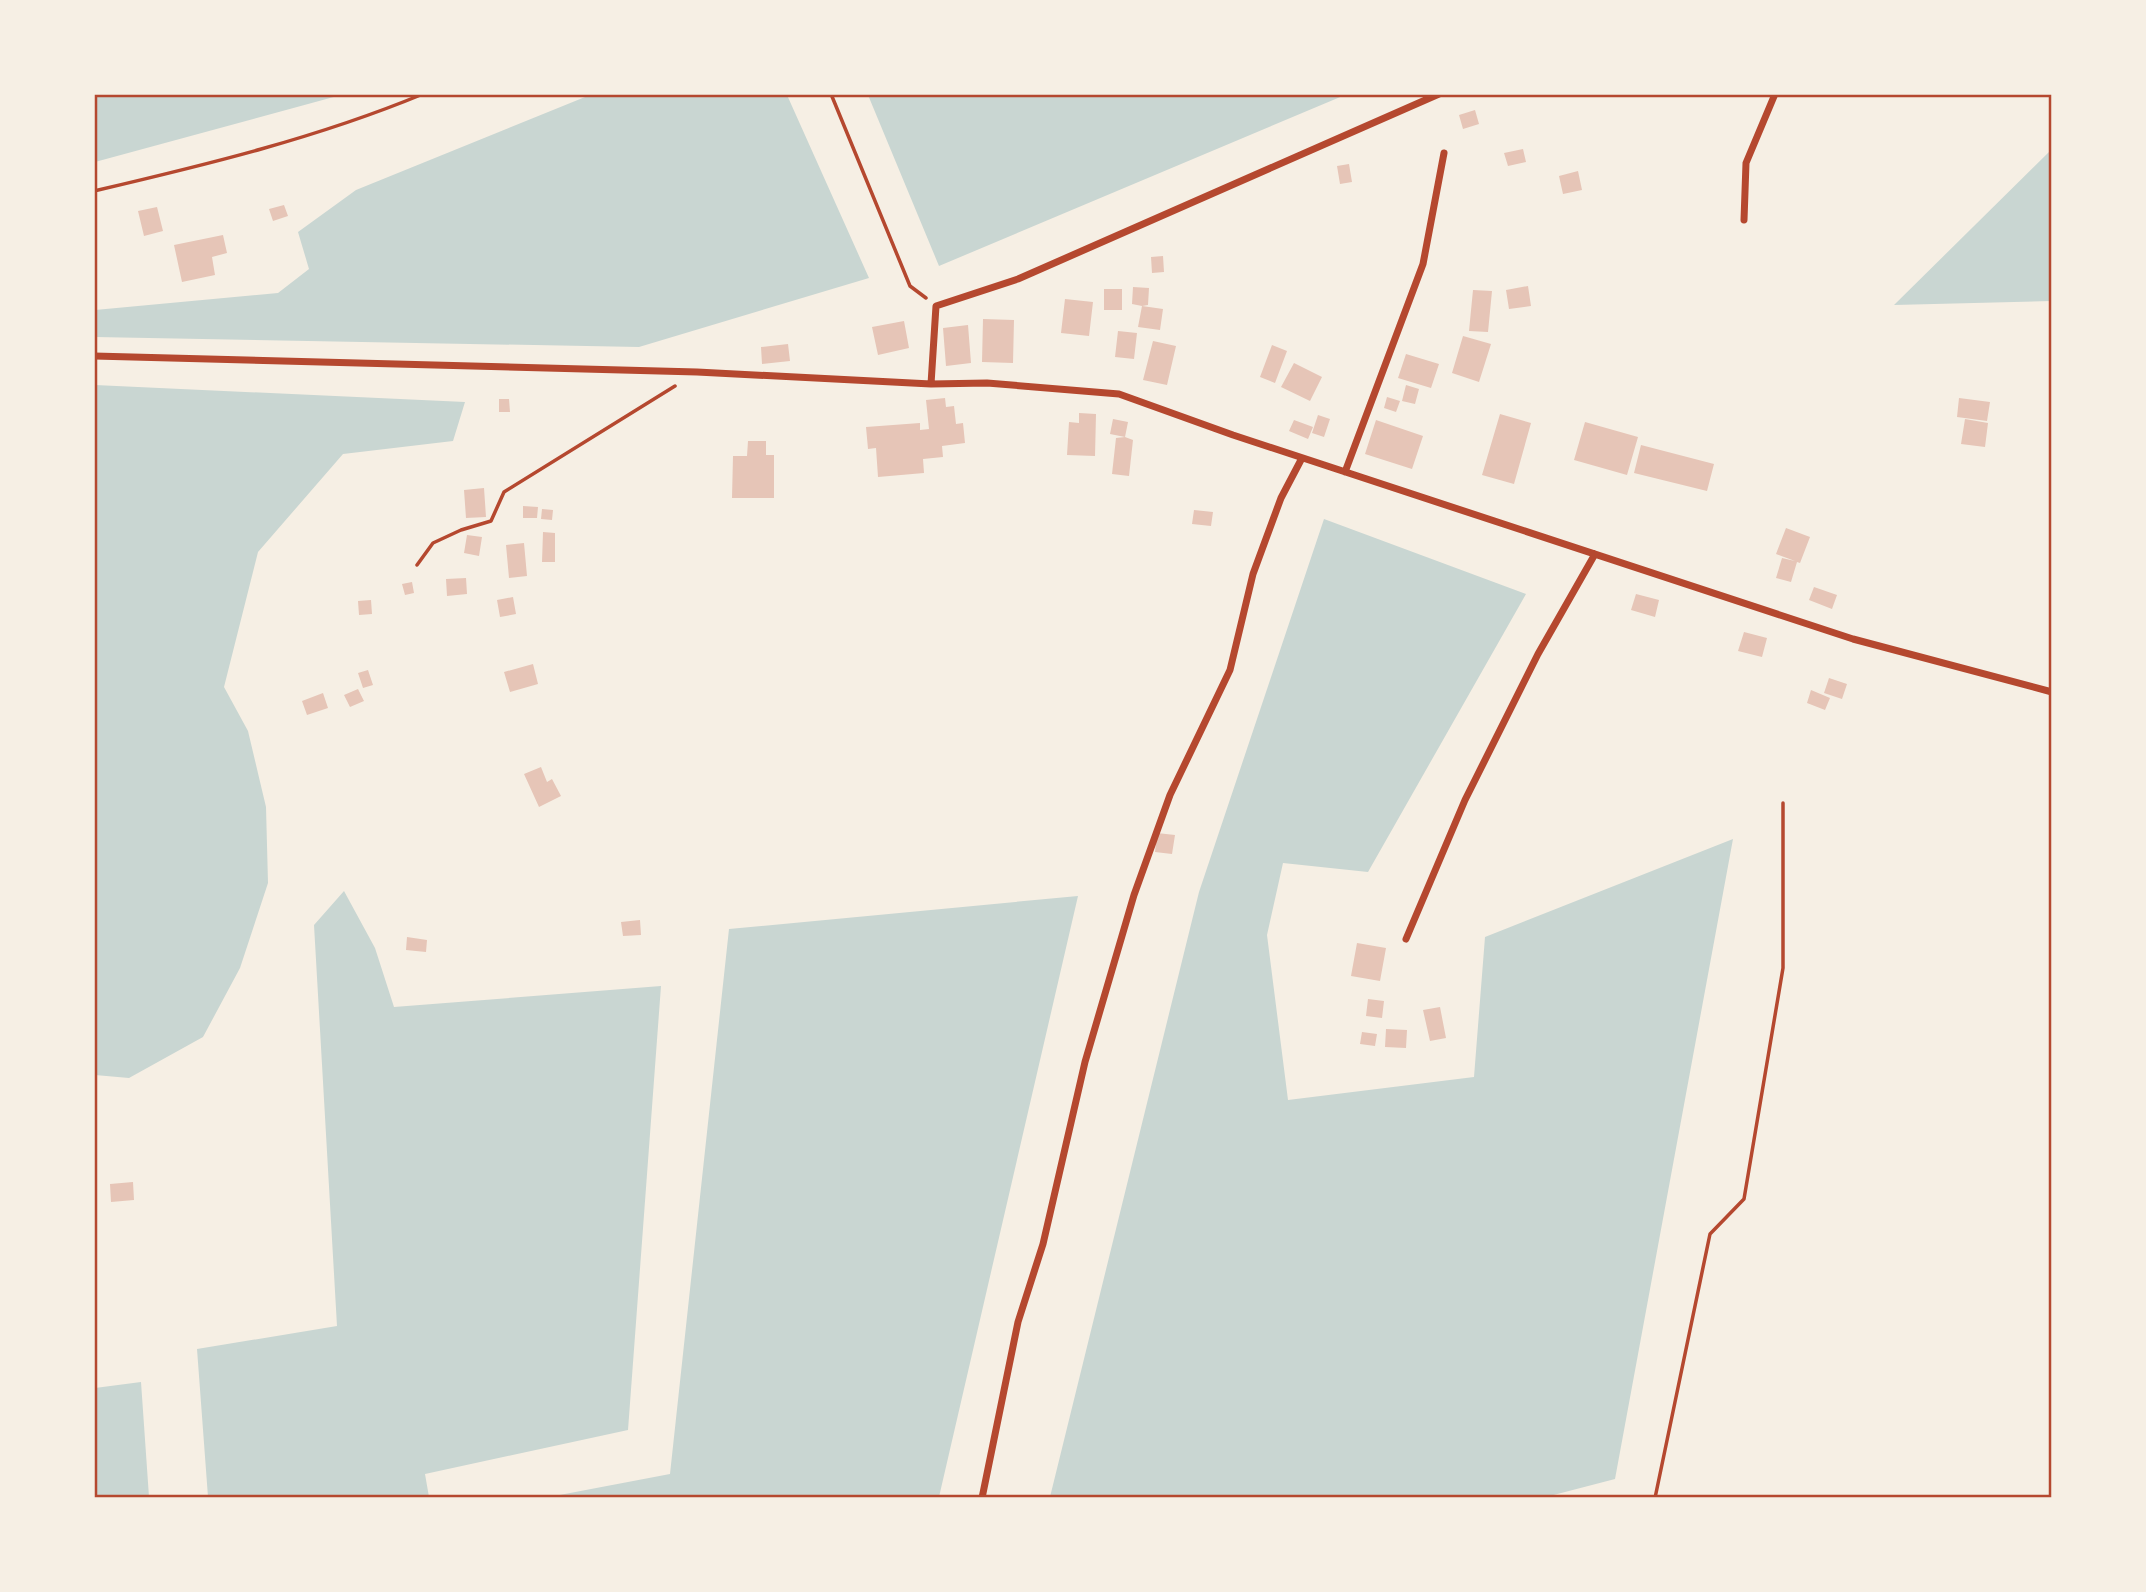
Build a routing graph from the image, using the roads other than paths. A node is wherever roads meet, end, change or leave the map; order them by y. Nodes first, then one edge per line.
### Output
1 (1439, 94) edge
2 (1775, 94) edge
3 (1444, 153) dead end
4 (1744, 220) dead end
5 (94, 356) edge
6 (931, 384) junction
7 (1302, 458) junction
8 (1345, 472) junction
9 (1595, 554) junction
10 (2052, 692) edge
11 (1406, 939) dead end
12 (982, 1497) edge

1 - 6 street
2 - 4 street
3 - 8 street
5 - 6 street
6 - 7 street
7 - 8 street
7 - 12 street
8 - 9 street
9 - 10 street
9 - 11 street

